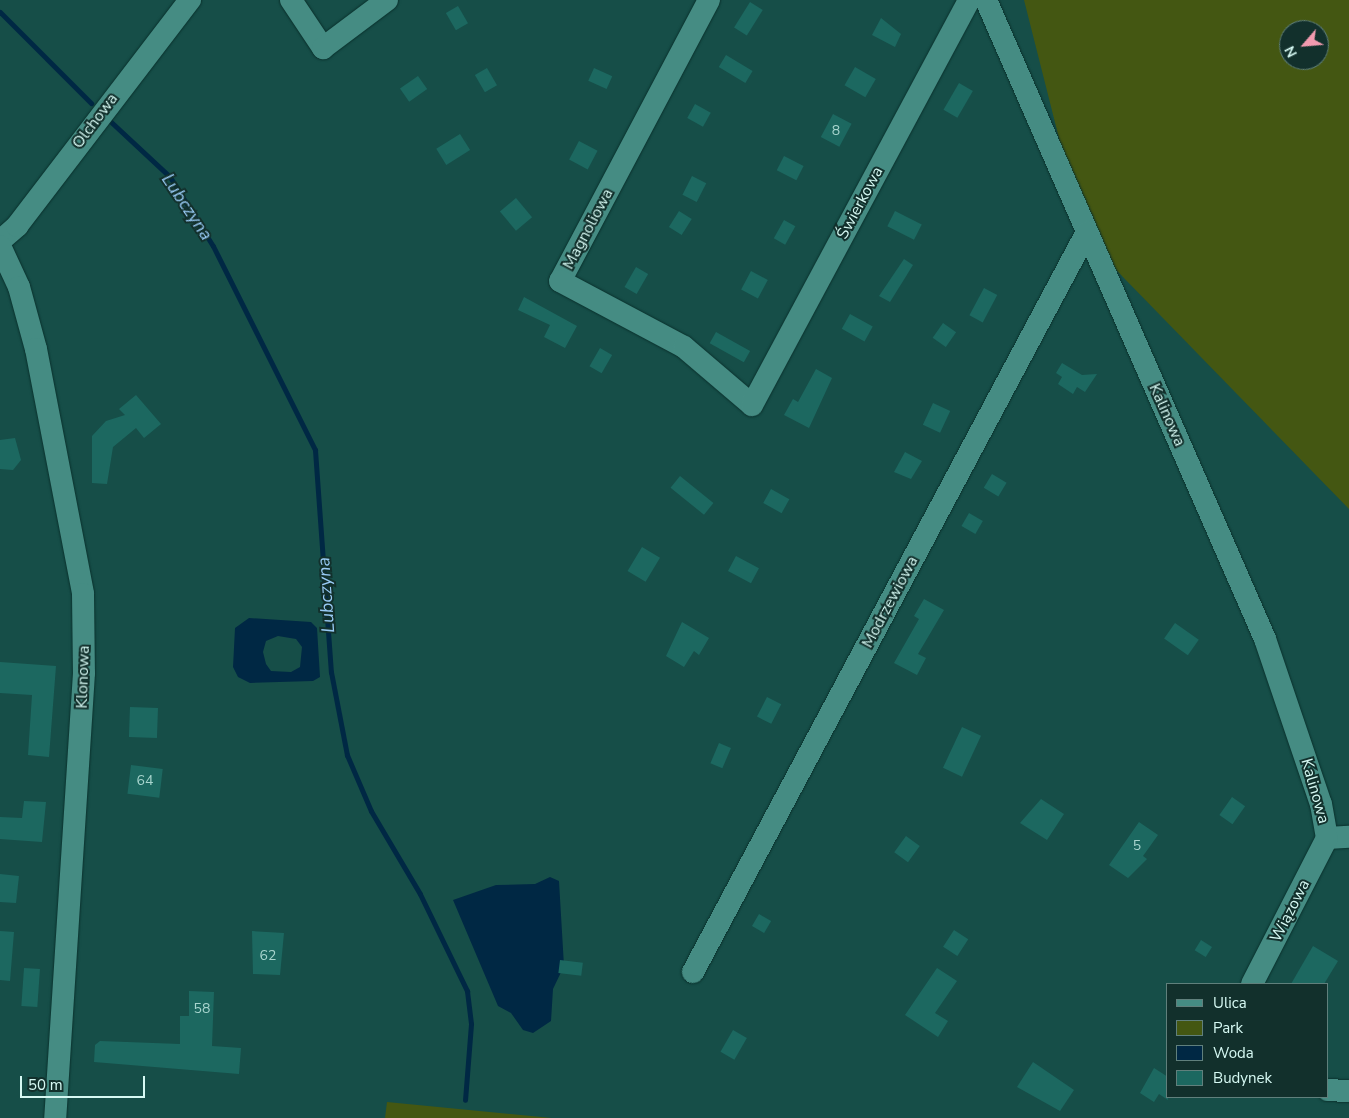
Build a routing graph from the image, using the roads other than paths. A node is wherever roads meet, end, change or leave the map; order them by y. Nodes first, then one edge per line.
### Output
1 (190, 0) edge
2 (290, 0) edge
3 (387, 0) edge
4 (709, 0) edge
5 (969, 0) edge
6 (986, 0) edge
7 (1087, 232) junction
8 (0, 241) edge
9 (0, 246) edge
10 (752, 406) joint
11 (1349, 837) edge
12 (1327, 838) junction
13 (693, 972) dead end
14 (1253, 983) edge
15 (1329, 1090) edge
16 (1349, 1092) edge
17 (56, 1118) edge

1 - 8 street, Olchowa
2 - 3 street
4 - 10 street, Magnoliowa
5 - 10 street, Świerkowa
6 - 7 street, Kalinowa
7 - 12 street, Kalinowa
7 - 13 street, Modrzewiowa
9 - 17 street, Klonowa
11 - 12 street
12 - 14 street, Wiązowa
15 - 16 street

